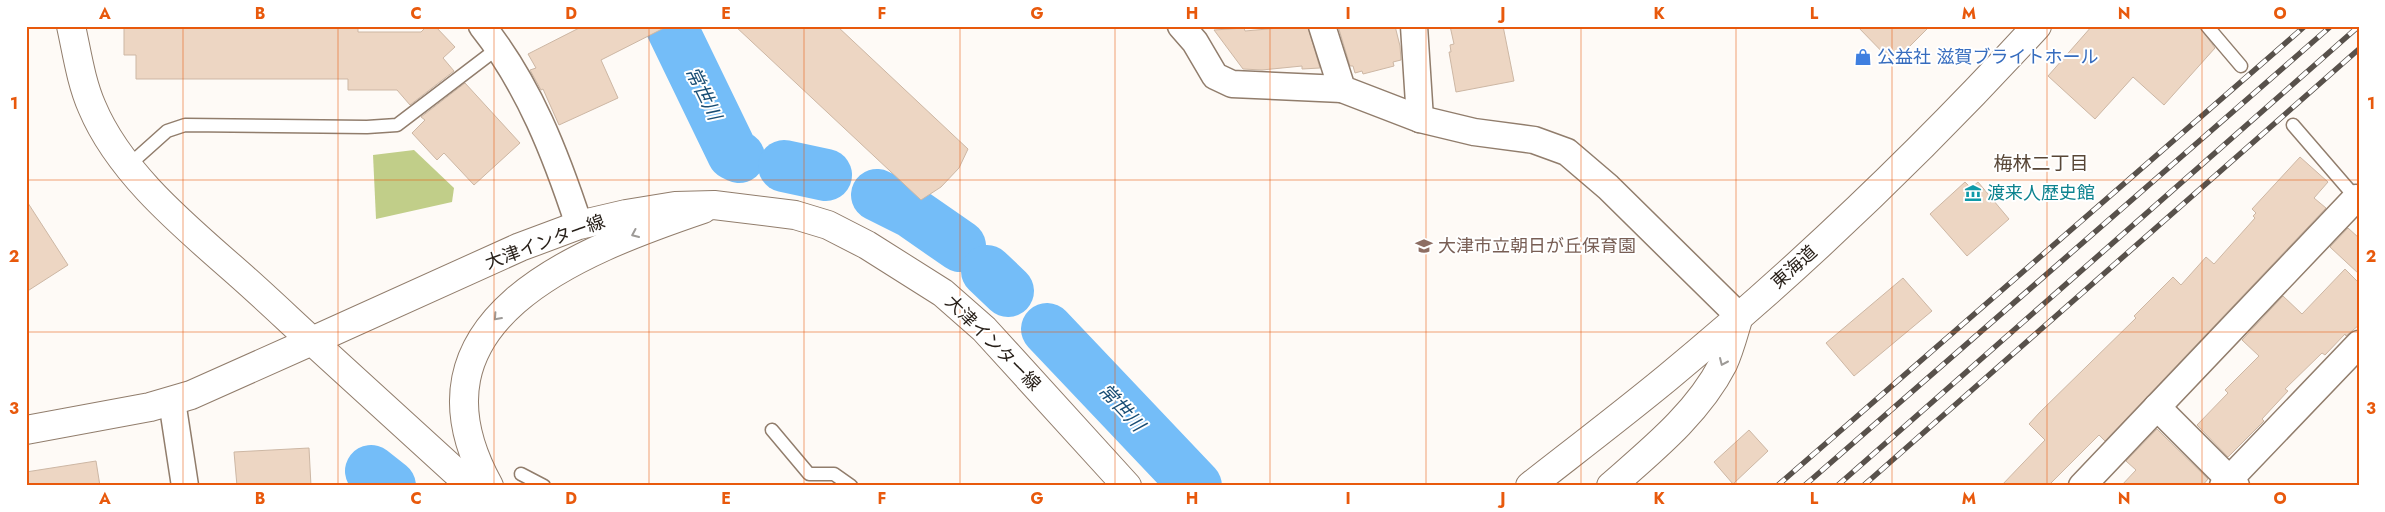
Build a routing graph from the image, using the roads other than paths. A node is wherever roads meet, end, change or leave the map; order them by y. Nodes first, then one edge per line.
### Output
1 (71, 26) edge
2 (482, 26) edge
3 (1181, 26) edge
4 (1322, 26) edge
5 (1414, 26) edge
6 (2037, 26) edge
7 (2207, 26) edge
8 (498, 48) junction
9 (2242, 66) dead end
10 (1342, 89) junction
11 (1420, 120) junction
12 (2292, 125) dead end
13 (129, 165) junction
14 (2357, 200) edge
15 (714, 205) junction
16 (579, 225) junction
17 (1739, 316) junction
18 (312, 341) junction
19 (2359, 344) edge
20 (172, 401) junction
21 (2157, 407) junction
22 (26, 430) edge
23 (772, 430) dead end
24 (521, 474) dead end
25 (2229, 483) edge
26 (185, 486) edge
27 (471, 486) edge
28 (489, 486) edge
29 (544, 486) edge
30 (851, 486) edge
31 (1128, 486) edge
32 (1530, 486) edge
33 (1611, 486) edge
34 (2082, 486) edge

1 - 13 main road
2 - 8 street
3 - 10 street
4 - 10 street
5 - 11 street
6 - 17 main road, 東海道
7 - 9 lane
8 - 13 lane
8 - 16 street
10 - 11 street
11 - 17 street
12 - 14 lane
13 - 18 main road
14 - 21 street
15 - 16 main road, 大津インター線
15 -> 28 main road
15 - 31 main road, 大津インター線
16 - 18 main road, 大津インター線
17 - 32 main road, 東海道
17 -> 33 main road
18 - 20 main road, 大津インター線
18 - 27 main road
19 - 25 street
20 - 22 main road, 大津インター線
20 - 26 street
21 - 25 street
21 - 34 street
23 - 30 lane
24 - 29 lane

